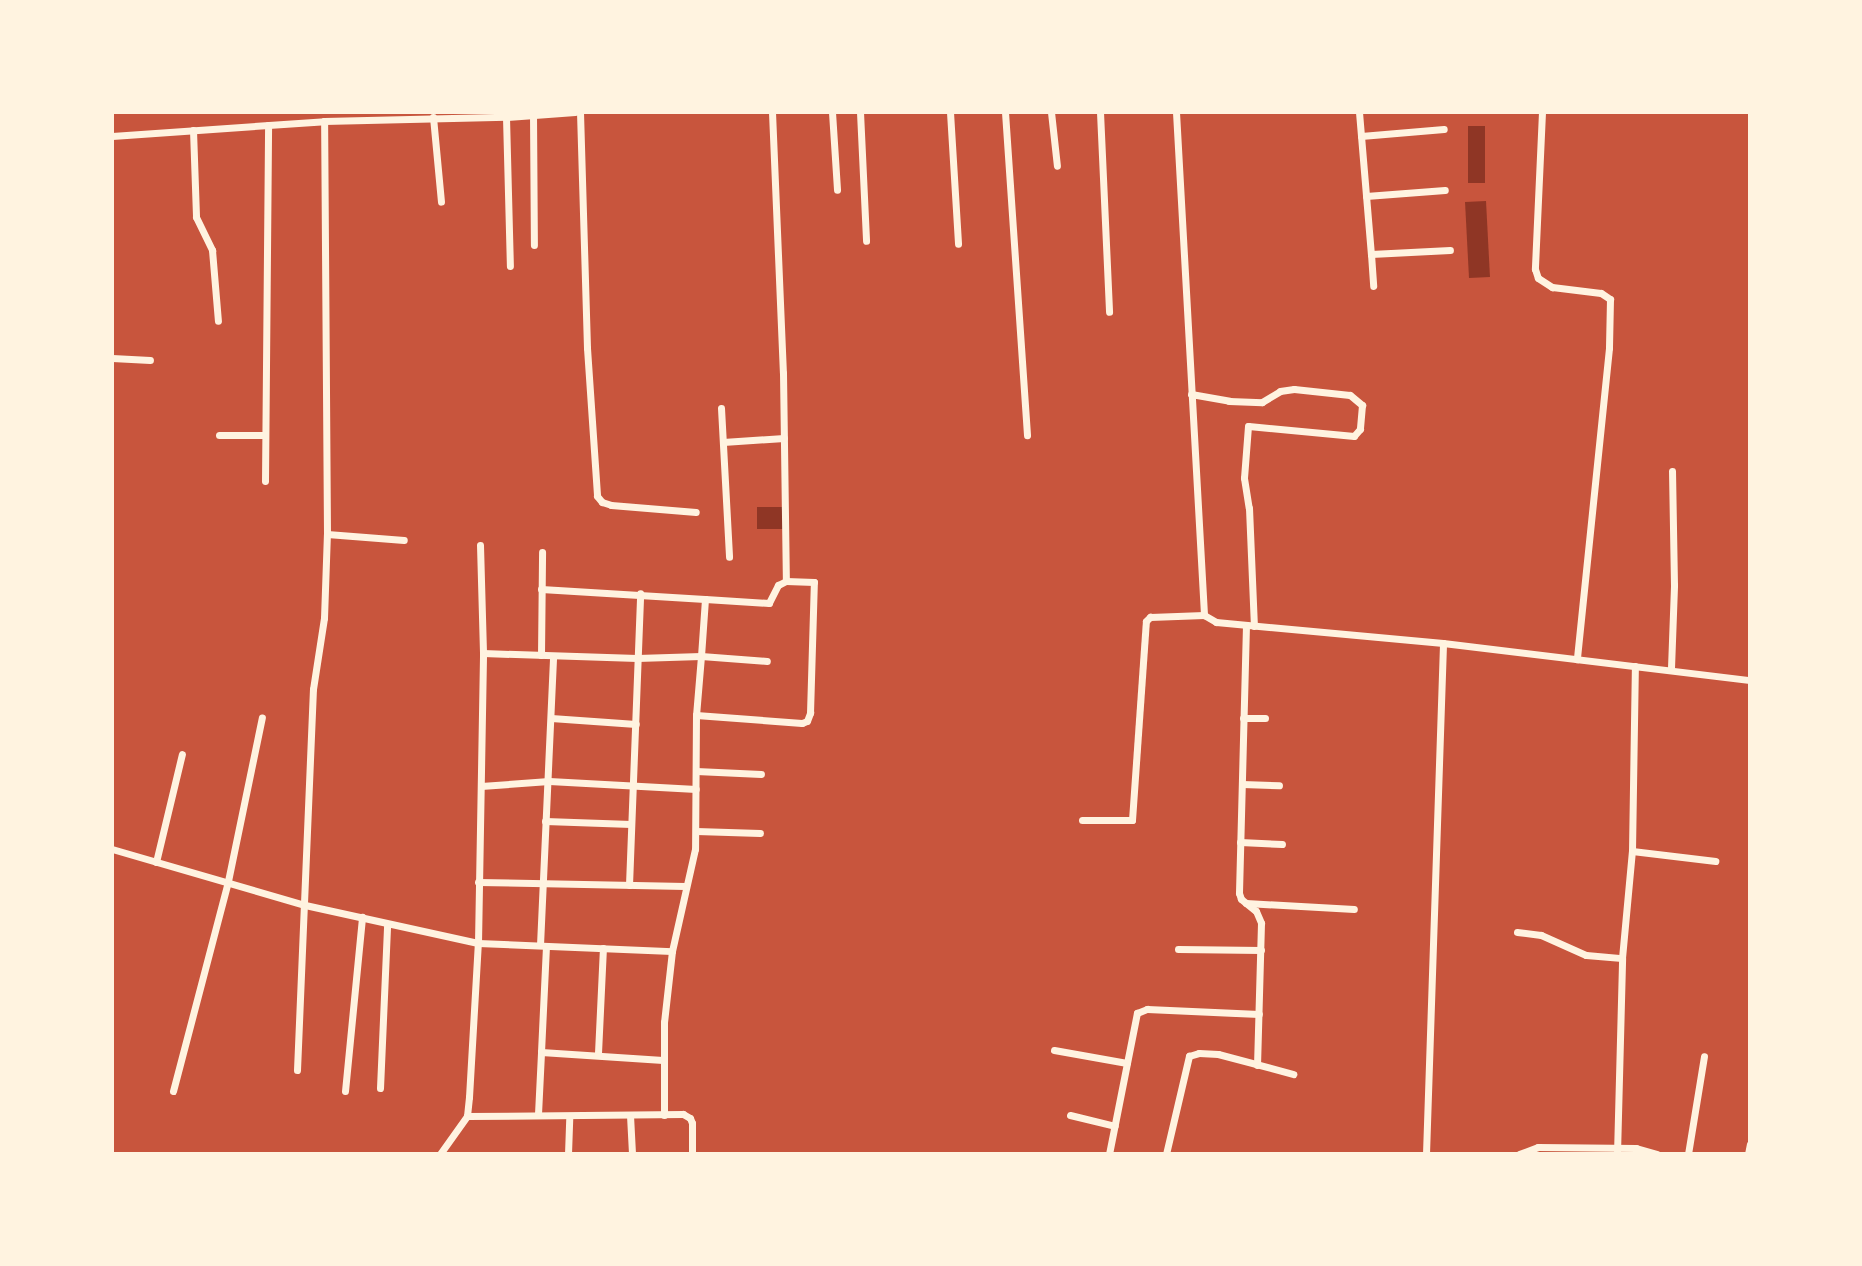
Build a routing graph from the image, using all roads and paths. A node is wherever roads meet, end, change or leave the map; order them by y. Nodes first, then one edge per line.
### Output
1 (578, 112) edge
2 (772, 112) edge
3 (832, 112) edge
4 (860, 112) edge
5 (950, 112) edge
6 (1005, 112) edge
7 (1051, 112) edge
8 (1100, 112) edge
9 (1176, 112) edge
10 (1359, 112) edge
11 (1542, 112) edge
12 (533, 114) junction
13 (433, 117) junction
14 (506, 117) junction
15 (324, 121) junction
16 (268, 125) junction
17 (1444, 129) dead end
18 (193, 130) junction
19 (112, 136) edge
20 (1361, 136) junction
21 (1057, 166) dead end
22 (838, 190) dead end
23 (1445, 190) dead end
24 (1366, 196) junction
25 (441, 202) dead end
26 (866, 241) dead end
27 (958, 244) dead end
28 (534, 245) dead end
29 (1450, 250) dead end
30 (1371, 254) junction
31 (510, 266) dead end
32 (1373, 286) dead end
33 (1109, 312) dead end
34 (218, 321) dead end
35 (112, 358) edge
36 (150, 360) dead end
37 (1191, 394) junction
38 (721, 408) dead end
39 (219, 435) dead end
40 (1027, 435) dead end
41 (264, 436) junction
42 (784, 438) junction
43 (723, 442) junction
44 (1672, 471) dead end
45 (265, 481) dead end
46 (696, 512) dead end
47 (327, 534) junction
48 (404, 540) dead end
49 (480, 545) dead end
50 (542, 552) dead end
51 (729, 557) dead end
52 (786, 581) junction
53 (541, 589) junction
54 (640, 593) junction
55 (705, 599) junction
56 (1204, 615) junction
57 (1250, 625) junction
58 (1443, 643) junction
59 (483, 653) junction
60 (541, 655) junction
61 (553, 656) junction
62 (701, 656) junction
63 (637, 659) junction
64 (1577, 659) junction
65 (766, 661) dead end
66 (1635, 666) junction
67 (1671, 668) junction
68 (1750, 680) edge
69 (696, 715) junction
70 (261, 717) dead end
71 (551, 718) junction
72 (1243, 718) junction
73 (1265, 718) dead end
74 (636, 724) junction
75 (182, 754) dead end
76 (696, 771) junction
77 (761, 774) dead end
78 (549, 781) junction
79 (1242, 784) junction
80 (1279, 785) dead end
81 (481, 786) junction
82 (633, 786) junction
83 (696, 789) junction
84 (1082, 820) dead end
85 (545, 821) junction
86 (631, 824) junction
87 (696, 831) junction
88 (760, 833) dead end
89 (1240, 842) junction
90 (1282, 844) dead end
91 (112, 849) edge
92 (1632, 851) junction
93 (1714, 861) dead end
94 (156, 862) junction
95 (228, 881) junction
96 (478, 882) junction
97 (541, 882) junction
98 (629, 885) junction
99 (685, 886) junction
100 (1246, 903) junction
101 (305, 905) junction
102 (1354, 909) dead end
103 (362, 917) junction
104 (387, 925) junction
105 (1517, 932) dead end
106 (478, 943) junction
107 (542, 945) junction
108 (603, 948) junction
109 (1178, 949) dead end
110 (1261, 950) junction
111 (672, 951) junction
112 (1622, 958) junction
113 (1259, 1014) junction
114 (1054, 1050) dead end
115 (541, 1052) junction
116 (598, 1054) junction
117 (1704, 1056) dead end
118 (663, 1060) junction
119 (1127, 1063) junction
120 (1258, 1065) junction
121 (298, 1070) dead end
122 (1293, 1074) dead end
123 (380, 1088) dead end
124 (173, 1091) dead end
125 (345, 1091) dead end
126 (538, 1114) junction
127 (630, 1115) junction
128 (664, 1115) junction
129 (1070, 1115) dead end
130 (467, 1116) junction
131 (569, 1116) junction
132 (1115, 1126) junction
133 (1750, 1144) edge
134 (1617, 1151) edge
135 (440, 1154) edge
136 (568, 1154) edge
137 (632, 1154) edge
138 (692, 1154) edge
139 (1109, 1154) edge
140 (1166, 1154) edge
141 (1426, 1154) edge
142 (1519, 1154) edge
143 (1657, 1154) edge
144 (1688, 1154) edge
145 (1748, 1154) edge

1 - 12 street
1 - 46 street
2 - 42 street
3 - 22 street
4 - 26 street
5 - 27 street
6 - 40 street
7 - 21 street
8 - 33 street
9 - 37 street
10 - 20 street
11 - 64 street
12 - 14 street
12 - 28 street
13 - 14 street
13 - 15 street
13 - 25 street
14 - 31 street
15 - 16 street
15 - 47 street
16 - 18 street
16 - 41 street
17 - 20 street
18 - 19 street
18 - 34 street
20 - 24 street
23 - 24 street
24 - 30 street
29 - 30 street
30 - 32 street
35 - 36 street
37 - 56 street
37 - 57 street
38 - 43 street
39 - 41 street
41 - 45 street
42 - 43 street
42 - 52 street
43 - 51 street
44 - 67 street
47 - 48 street
47 - 101 street
49 - 59 street
50 - 53 street
52 - 55 street
52 - 69 street
53 - 54 street
53 - 60 street
54 - 55 street
54 - 63 street
55 - 62 street
56 - 57 street
56 - 84 street
57 - 58 street
57 - 72 street
58 - 64 street
58 - 141 street
59 - 60 street
59 - 81 street
60 - 61 street
61 - 63 street
61 - 71 street
62 - 63 street
62 - 65 street
62 - 69 street
63 - 74 street
64 - 66 street
66 - 67 street
66 - 92 street
67 - 68 street
69 - 76 street
70 - 95 street
71 - 74 street
71 - 78 street
72 - 73 street
72 - 79 street
74 - 82 street
75 - 94 street
76 - 77 street
76 - 83 street
78 - 81 street
78 - 82 street
78 - 85 street
79 - 80 street
79 - 89 street
81 - 96 street
82 - 83 street
82 - 86 street
83 - 87 street
85 - 86 street
85 - 97 street
86 - 98 street
87 - 88 street
87 - 99 street
89 - 90 street
89 - 100 street
91 - 94 street
92 - 93 street
92 - 112 street
94 - 95 street
95 - 101 street
95 - 124 street
96 - 97 street
96 - 106 street
97 - 98 street
97 - 107 street
98 - 99 street
99 - 111 street
100 - 102 street
100 - 110 street
101 - 103 street
101 - 121 street
103 - 104 street
103 - 125 street
104 - 106 street
104 - 123 street
105 - 112 street
106 - 107 street
106 - 130 street
107 - 108 street
107 - 115 street
108 - 111 street
108 - 116 street
109 - 110 street
110 - 113 street
111 - 118 street
112 - 134 street
113 - 119 street
113 - 120 street
114 - 119 street
115 - 116 street
115 - 126 street
116 - 118 street
117 - 144 street
118 - 128 street
119 - 132 street
120 - 122 street
120 - 140 street
126 - 130 street
126 - 131 street
127 - 128 street
127 - 131 street
127 - 137 street
128 - 138 street
129 - 132 street
130 - 135 street
131 - 136 street
132 - 139 street
133 - 145 street
134 - 142 street
134 - 143 street

